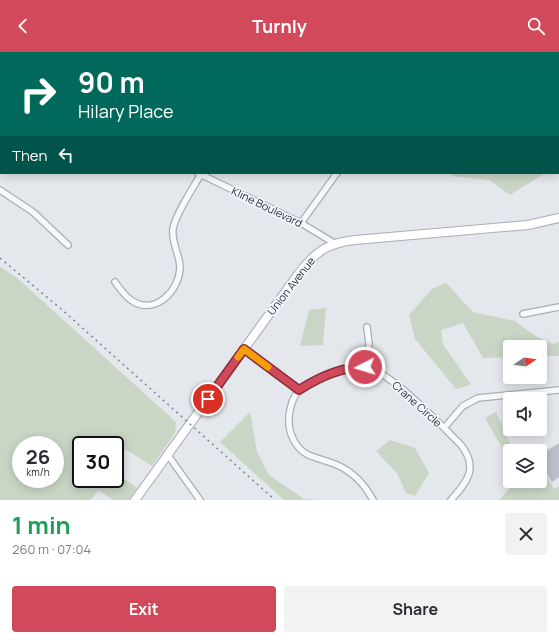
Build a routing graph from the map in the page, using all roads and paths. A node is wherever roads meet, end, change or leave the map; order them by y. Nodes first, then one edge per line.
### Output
1 (200, 174) edge
2 (336, 174) edge
3 (0, 190) edge
4 (559, 218) edge
5 (301, 223) junction
6 (334, 243) junction
7 (68, 245) dead end
8 (115, 282) dead end
9 (559, 307) edge
10 (523, 314) dead end
11 (367, 327) dead end
12 (244, 349) junction
13 (365, 367) junction
14 (299, 390) junction
15 (559, 390) edge
16 (444, 428) junction
17 (167, 454) junction
18 (134, 500) edge
19 (200, 500) edge
20 (373, 500) edge
21 (451, 500) edge

1 - 5 street, Kline Boulevard
1 - 8 street
2 - 5 street
3 - 7 street
4 - 6 main road, Union Avenue
5 - 6 street, Kline Boulevard
6 - 12 main road, Union Avenue
9 - 10 street
11 - 13 street
12 - 14 street
12 - 17 main road, Union Avenue
13 - 14 street, Crane Circle
13 - 16 street, Crane Circle
14 - 20 street
15 - 16 street
16 - 21 street, Crane Circle
17 - 18 main road, Union Avenue
17 - 19 street

